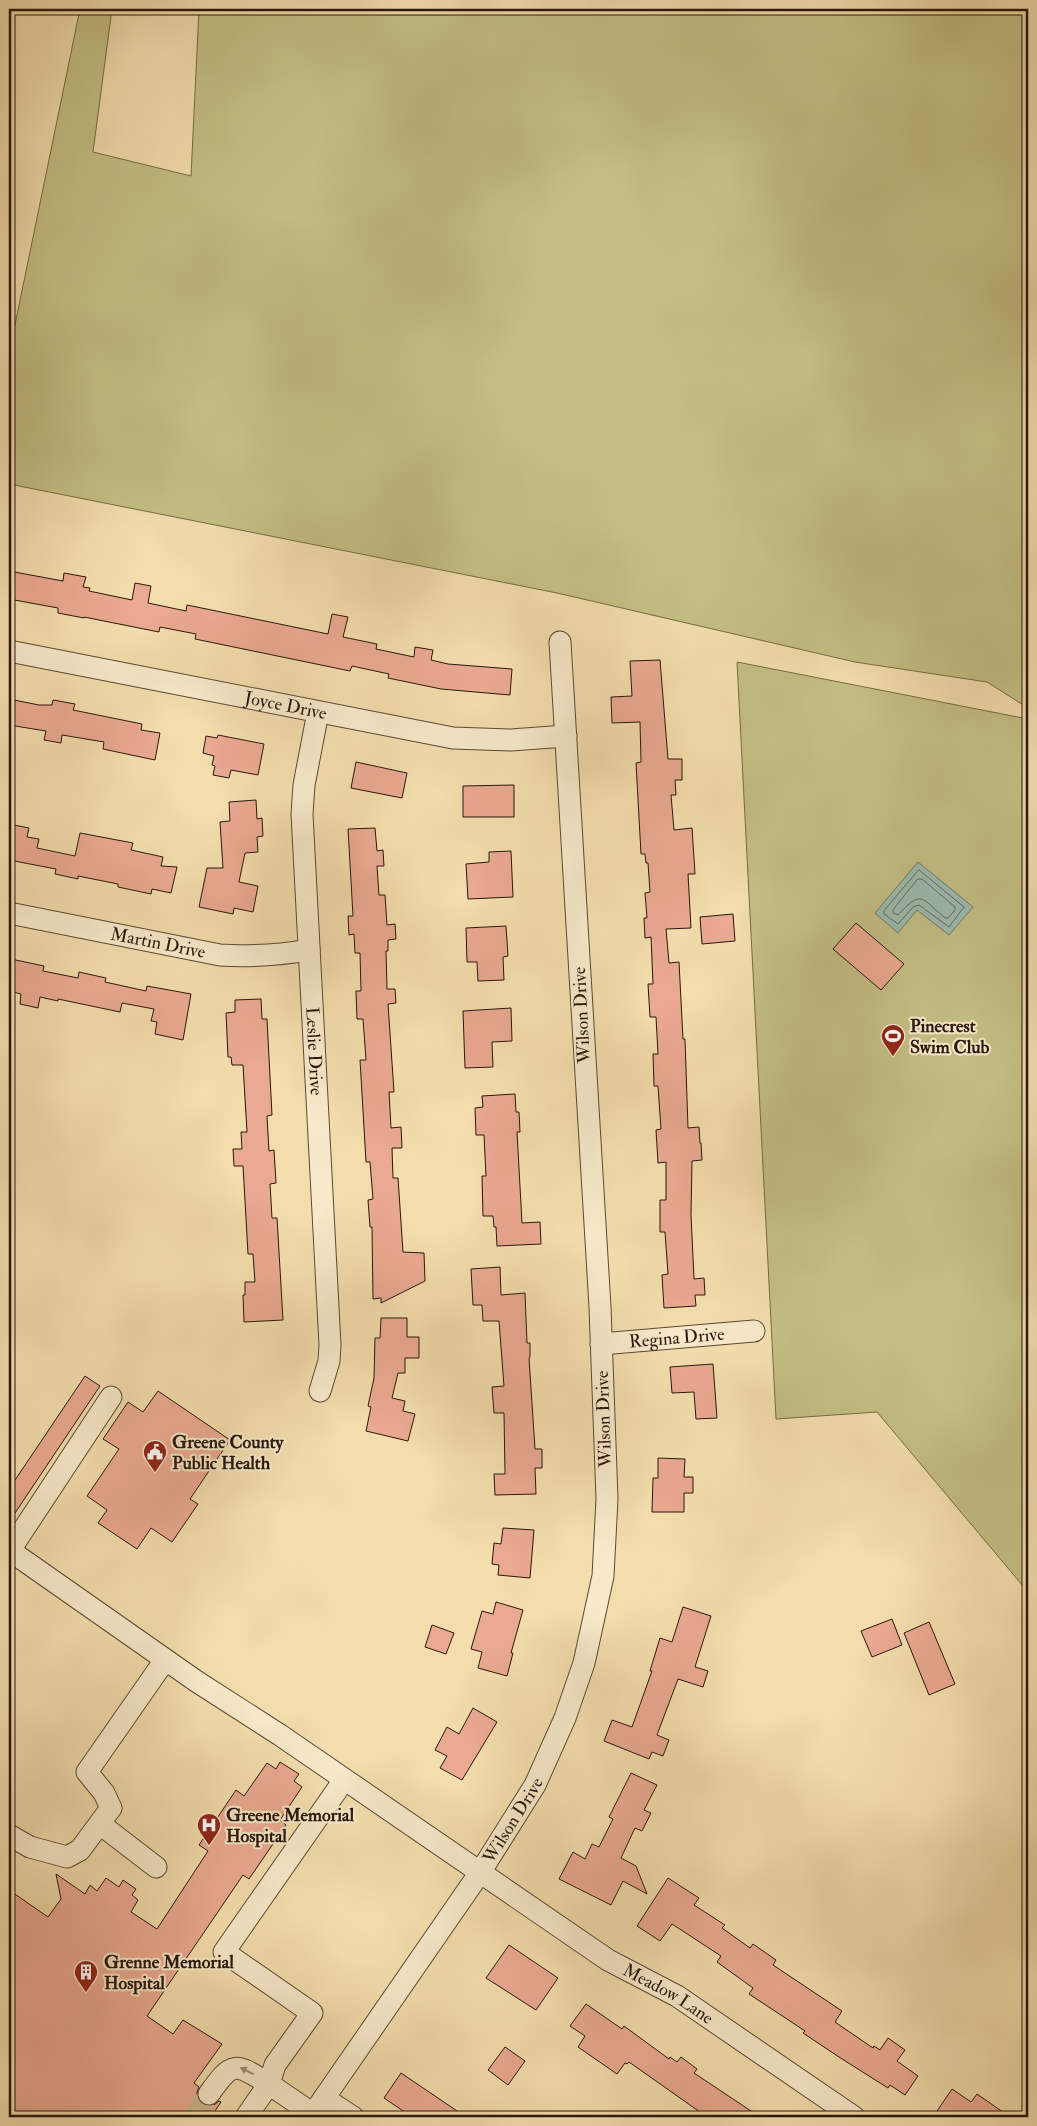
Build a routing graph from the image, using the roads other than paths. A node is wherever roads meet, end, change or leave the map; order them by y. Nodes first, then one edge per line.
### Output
1 (560, 642) dead end
2 (9, 651) edge
3 (318, 712) junction
4 (566, 736) junction
5 (9, 914) edge
6 (309, 950) junction
7 (754, 1331) dead end
8 (601, 1344) junction
9 (320, 1392) dead end
10 (111, 1397) dead end
11 (10, 1550) edge
12 (165, 1660) junction
13 (344, 1780) junction
14 (100, 1824) junction
15 (9, 1835) edge
16 (156, 1867) dead end
17 (481, 1871) junction
18 (269, 2084) junction
19 (209, 2094) tunnel mouth
20 (316, 2110) edge
21 (246, 2117) edge
22 (353, 2117) edge
23 (854, 2117) edge

1 - 4 street, Wilson Drive
2 - 3 street, Joyce Drive
3 - 4 street, Joyce Drive
3 - 6 street, Leslie Drive
4 - 8 street, Wilson Drive
5 - 6 street, Martin Drive
6 - 9 street, Leslie Drive
7 - 8 street, Regina Drive
8 - 17 street, Wilson Drive
10 - 11 street
11 - 12 street, Meadow Lane
12 - 13 street, Meadow Lane
12 - 14 street
13 - 17 street, Meadow Lane
13 - 18 street
14 - 15 street
14 - 16 street
17 - 20 street, Wilson Drive
17 - 23 street, Meadow Lane
18 -> 19 street
18 - 20 street
18 - 21 street
20 - 22 street

